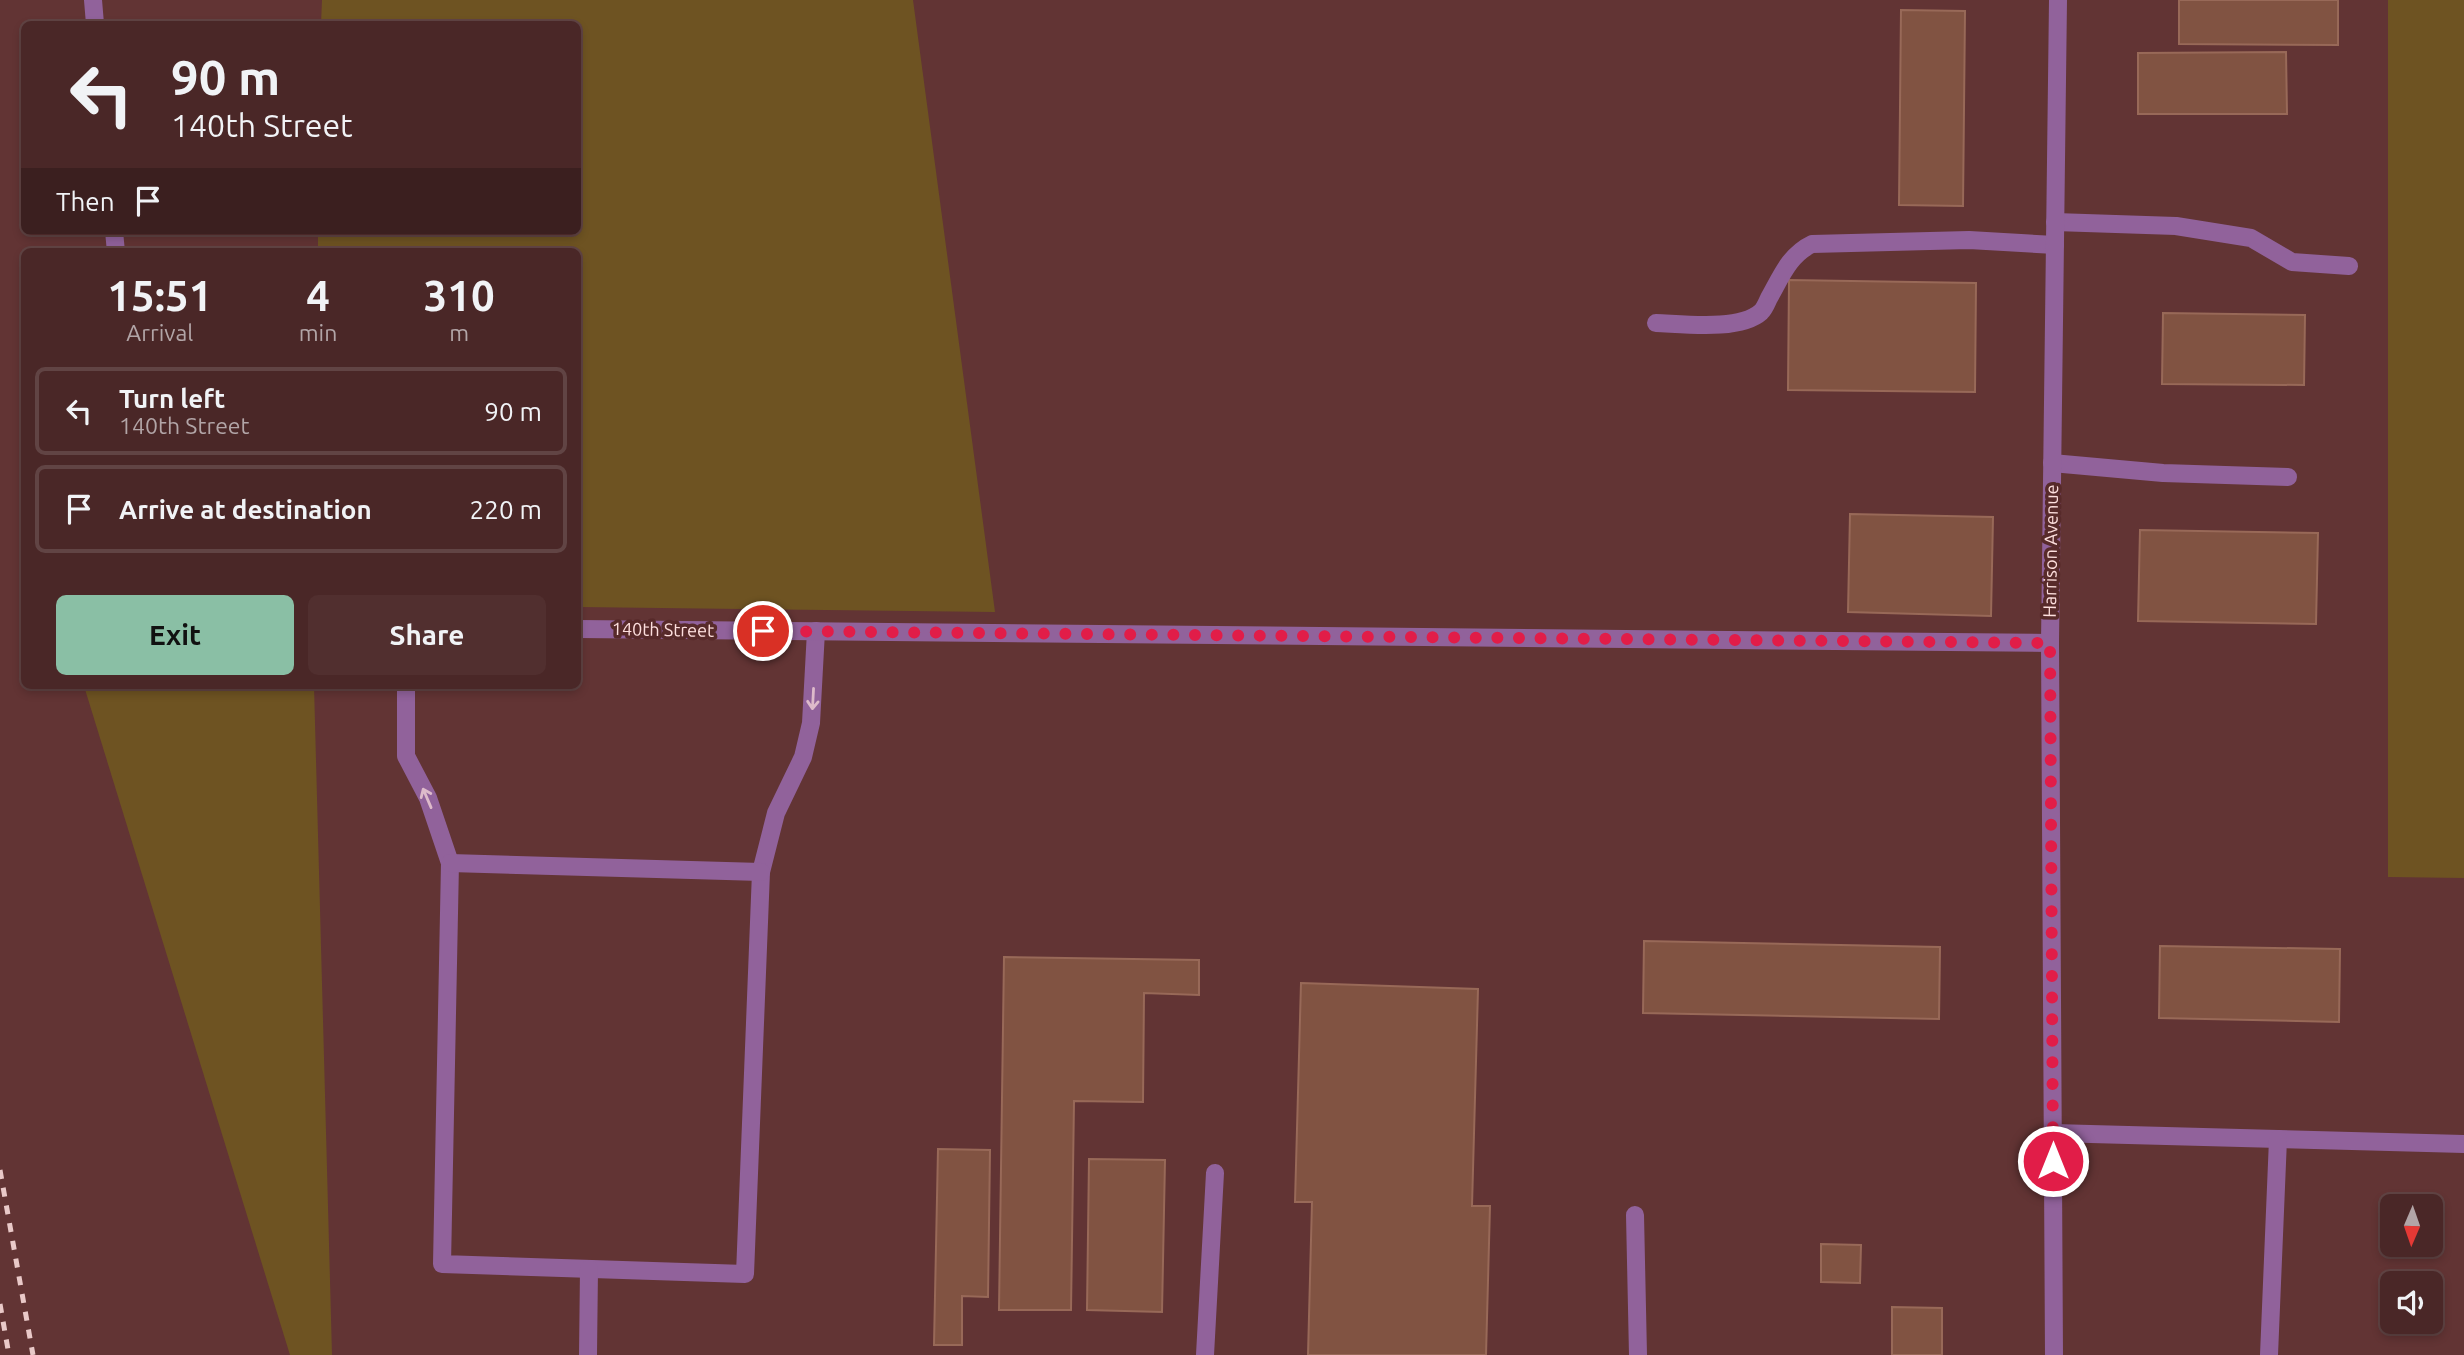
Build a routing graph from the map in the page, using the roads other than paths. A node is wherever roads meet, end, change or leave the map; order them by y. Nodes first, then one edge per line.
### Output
1 (93, 0) edge
2 (2058, 0) edge
3 (95, 21) edge
4 (2055, 222) junction
5 (2055, 245) junction
6 (2349, 266) dead end
7 (1656, 323) dead end
8 (2052, 463) junction
9 (2288, 477) dead end
10 (581, 629) edge
11 (816, 631) junction
12 (2050, 643) junction
13 (406, 689) edge
14 (450, 863) junction
15 (761, 872) junction
16 (2053, 1133) junction
17 (2278, 1139) junction
18 (2464, 1144) edge
19 (1215, 1173) dead end
20 (1635, 1215) dead end
21 (589, 1269) junction
22 (588, 1355) edge
23 (1205, 1355) edge
24 (1637, 1355) edge
25 (2054, 1355) edge
26 (2269, 1355) edge

1 - 3 street
2 - 4 street, Harrison Avenue
4 - 5 street, Harrison Avenue
4 - 6 street
5 - 7 street
5 - 8 street, Harrison Avenue
8 - 9 street
8 - 12 street, Harrison Avenue
10 - 11 street, 140th Street
11 - 12 street, 140th Street
11 -> 15 street
12 - 16 street, Harrison Avenue
14 -> 13 street
14 - 15 street
14 - 21 street
15 - 21 street
16 - 17 street
16 - 25 street, Harrison Avenue
17 - 18 street
17 - 26 street
19 - 23 street
20 - 24 street
21 - 22 street

